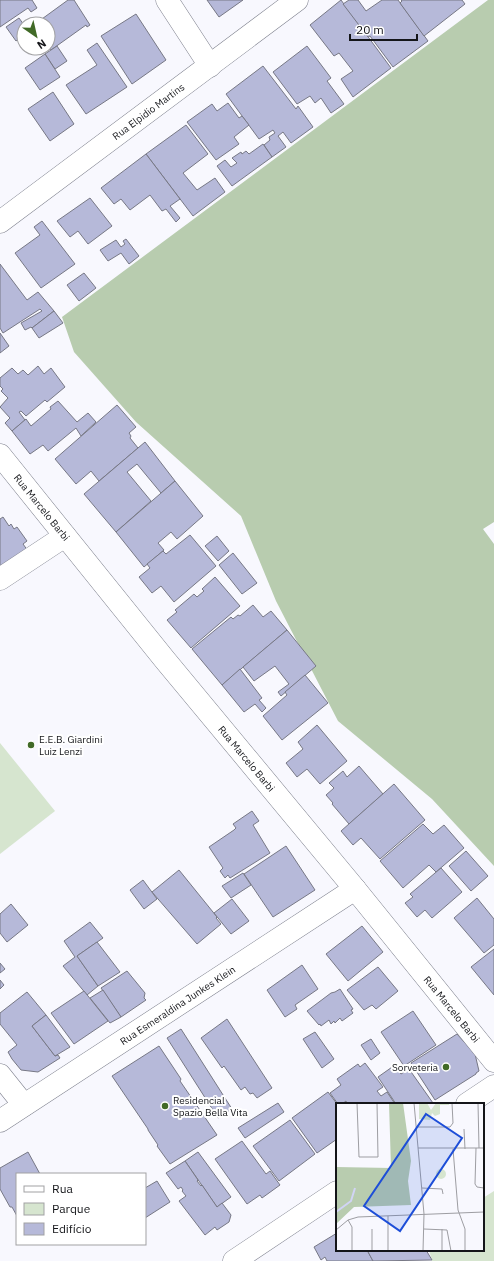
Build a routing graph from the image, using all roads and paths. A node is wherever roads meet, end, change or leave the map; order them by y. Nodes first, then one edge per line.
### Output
1 (167, 0) edge
2 (297, 0) edge
3 (210, 66) junction
4 (0, 222) edge
5 (0, 455) edge
6 (65, 536) junction
7 (0, 579) edge
8 (355, 889) junction
9 (494, 1061) edge
10 (0, 1075) edge
11 (494, 1086) edge
12 (468, 1103) edge
13 (24, 1105) junction
14 (0, 1121) edge
15 (336, 1193) edge
16 (234, 1261) edge

1 - 3 street
2 - 3 street, Rua Elpidio Martins
3 - 4 street, Rua Elpidio Martins
5 - 6 street, Rua Marcelo Barbi
6 - 7 street
6 - 8 street, Rua Marcelo Barbi
8 - 9 street, Rua Marcelo Barbi
8 - 13 street, Rua Esmeraldina Junkes Klein
10 - 13 street
11 - 12 street
13 - 14 street, Rua Esmeraldina Junkes Klein
15 - 16 street

